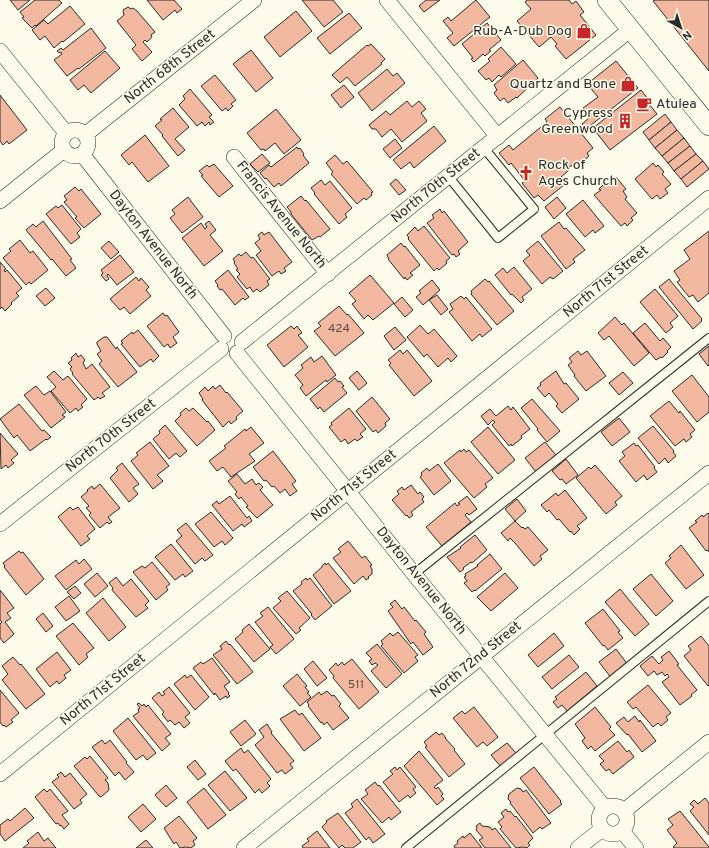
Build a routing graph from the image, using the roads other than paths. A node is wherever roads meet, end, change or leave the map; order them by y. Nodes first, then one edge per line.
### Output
1 (254, 0) edge
2 (387, 0) edge
3 (615, 3) edge
4 (631, 30) junction
5 (0, 51) edge
6 (709, 126) edge
7 (66, 133) junction
8 (86, 134) junction
9 (498, 137) junction
10 (484, 148) junction
11 (64, 150) junction
12 (82, 154) junction
13 (234, 157) dead end
14 (448, 176) junction
15 (709, 198) edge
16 (0, 201) edge
17 (328, 274) junction
18 (709, 338) edge
19 (223, 342) junction
20 (239, 348) junction
21 (709, 472) edge
22 (348, 491) junction
23 (0, 524) edge
24 (414, 574) junction
25 (709, 601) edge
26 (482, 655) junction
27 (544, 734) junction
28 (709, 742) edge
29 (0, 774) edge
30 (605, 808) junction
31 (624, 811) junction
32 (602, 829) junction
33 (622, 831) junction
34 (244, 848) edge
35 (406, 848) edge
36 (578, 848) edge
37 (636, 848) edge

1 - 8 street, North 68th Street
2 - 9 street
3 - 4 street
4 - 6 street
4 - 9 street, North 70th Street
5 - 7 street
7 - 8 street
7 - 11 street
8 - 12 street
9 - 10 street, North 70th Street
10 - 14 street, North 70th Street
10 - 14 lane
11 - 12 street
11 - 16 street
12 - 19 street, Dayton Avenue North
13 - 17 street, Francis Avenue North
14 - 17 street, North 70th Street
15 - 22 street, North 71st Street
17 - 20 street, North 70th Street
18 - 24 lane
19 - 20 street
19 - 23 street, North 70th Street
20 - 22 street, Dayton Avenue North
21 - 26 street, North 72nd Street
22 - 24 street, Dayton Avenue North
22 - 29 street, North 71st Street
24 - 26 street, Dayton Avenue North
25 - 27 lane
26 - 27 street, Dayton Avenue North
26 - 34 street, North 72nd Street
27 - 30 street, Dayton Avenue North
27 - 35 lane
28 - 31 street
30 - 31 street
30 - 32 street
31 - 33 street
32 - 33 street
32 - 36 street
33 - 37 street

